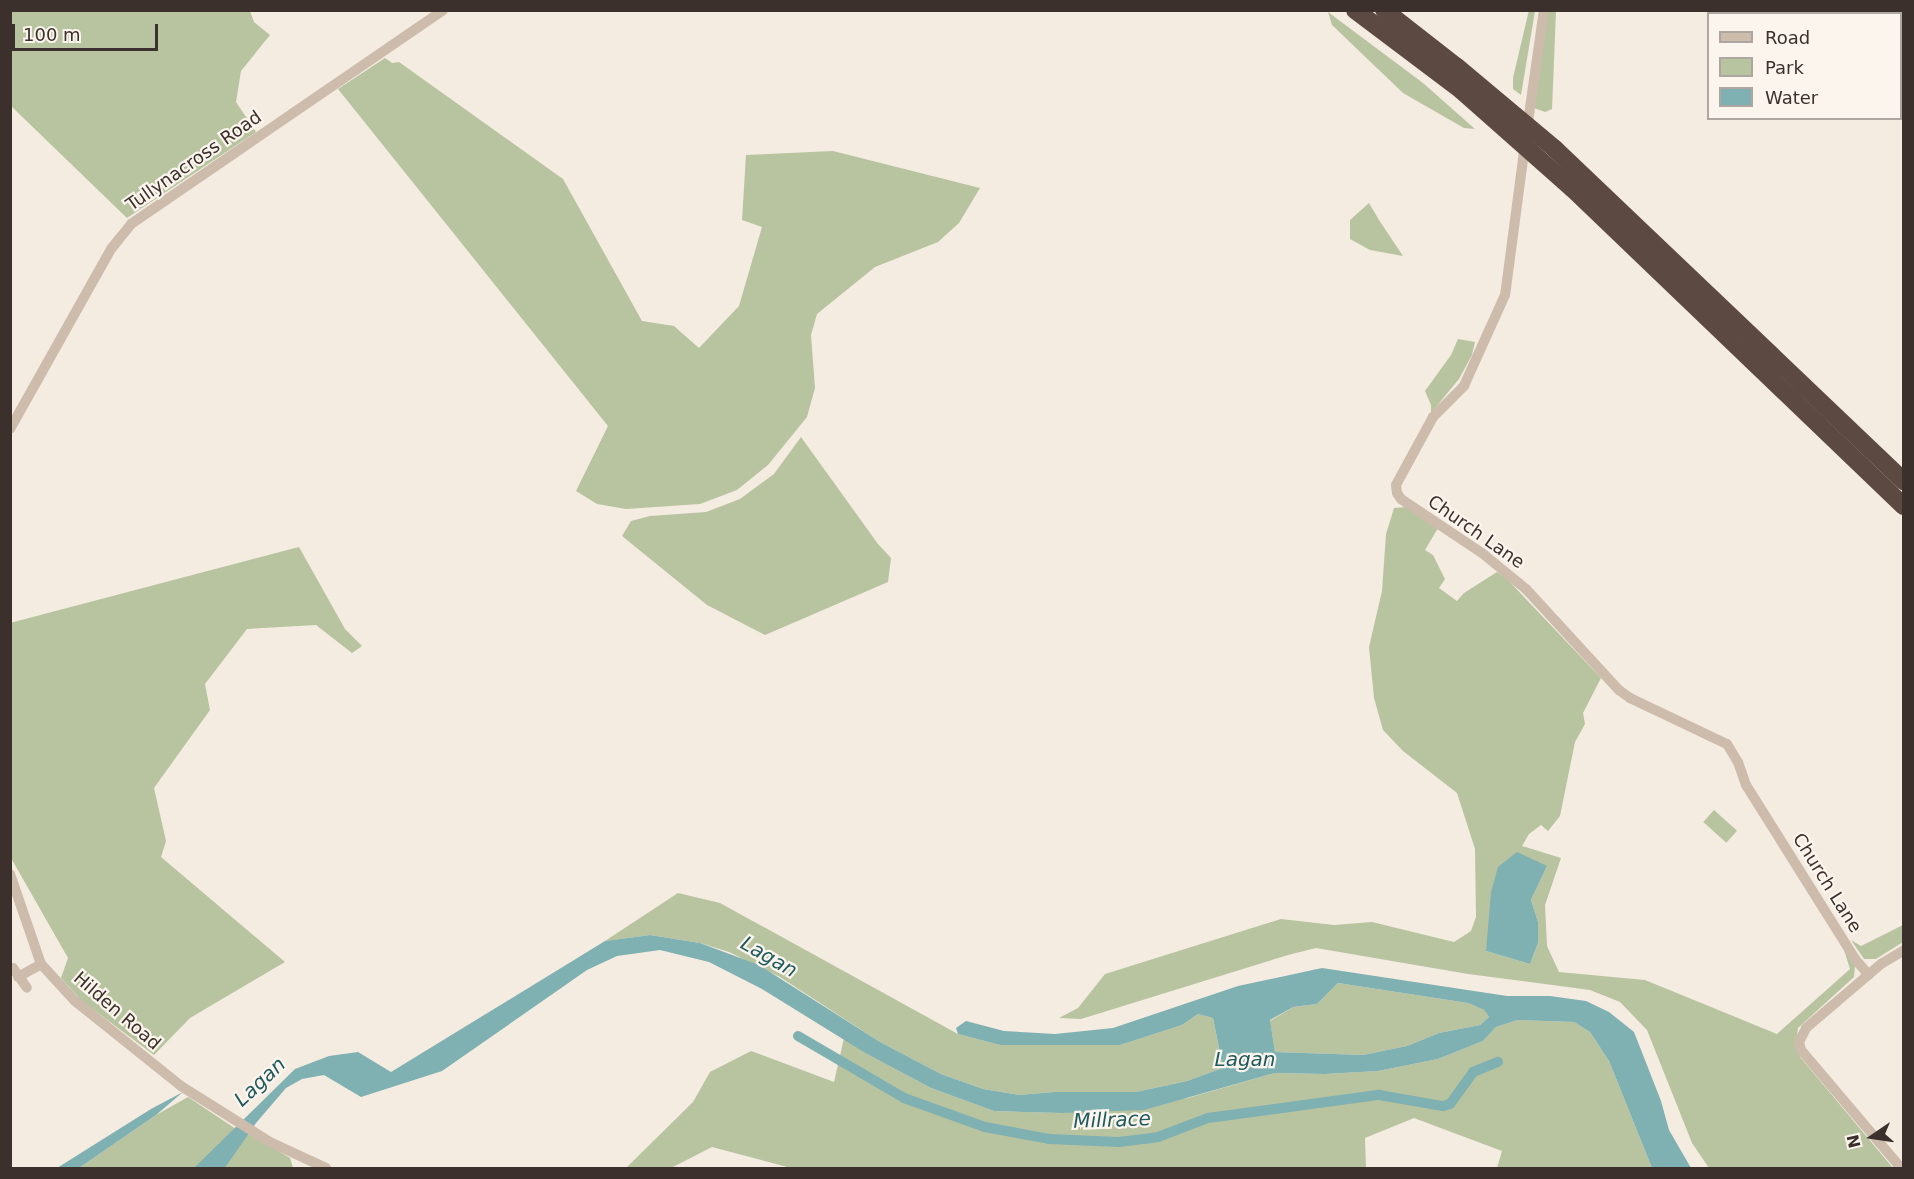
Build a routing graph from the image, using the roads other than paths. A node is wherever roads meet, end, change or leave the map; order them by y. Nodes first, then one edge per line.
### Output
1 (443, 10) edge
2 (1355, 10) edge
3 (1383, 10) edge
4 (1544, 10) edge
5 (10, 429) edge
6 (1904, 481) edge
7 (1904, 506) edge
8 (10, 874) edge
9 (1904, 950) edge
10 (41, 964) junction
11 (1869, 975) junction
12 (27, 988) dead end
13 (326, 1168) edge
14 (1901, 1168) edge

1 - 5 street, Tullynacross Road
2 - 7 highway
3 - 6 highway
4 - 11 street, Church Lane
8 - 10 street, Hilden Road
9 - 11 street
10 - 12 street
10 - 13 street, Hilden Road
11 - 14 street

